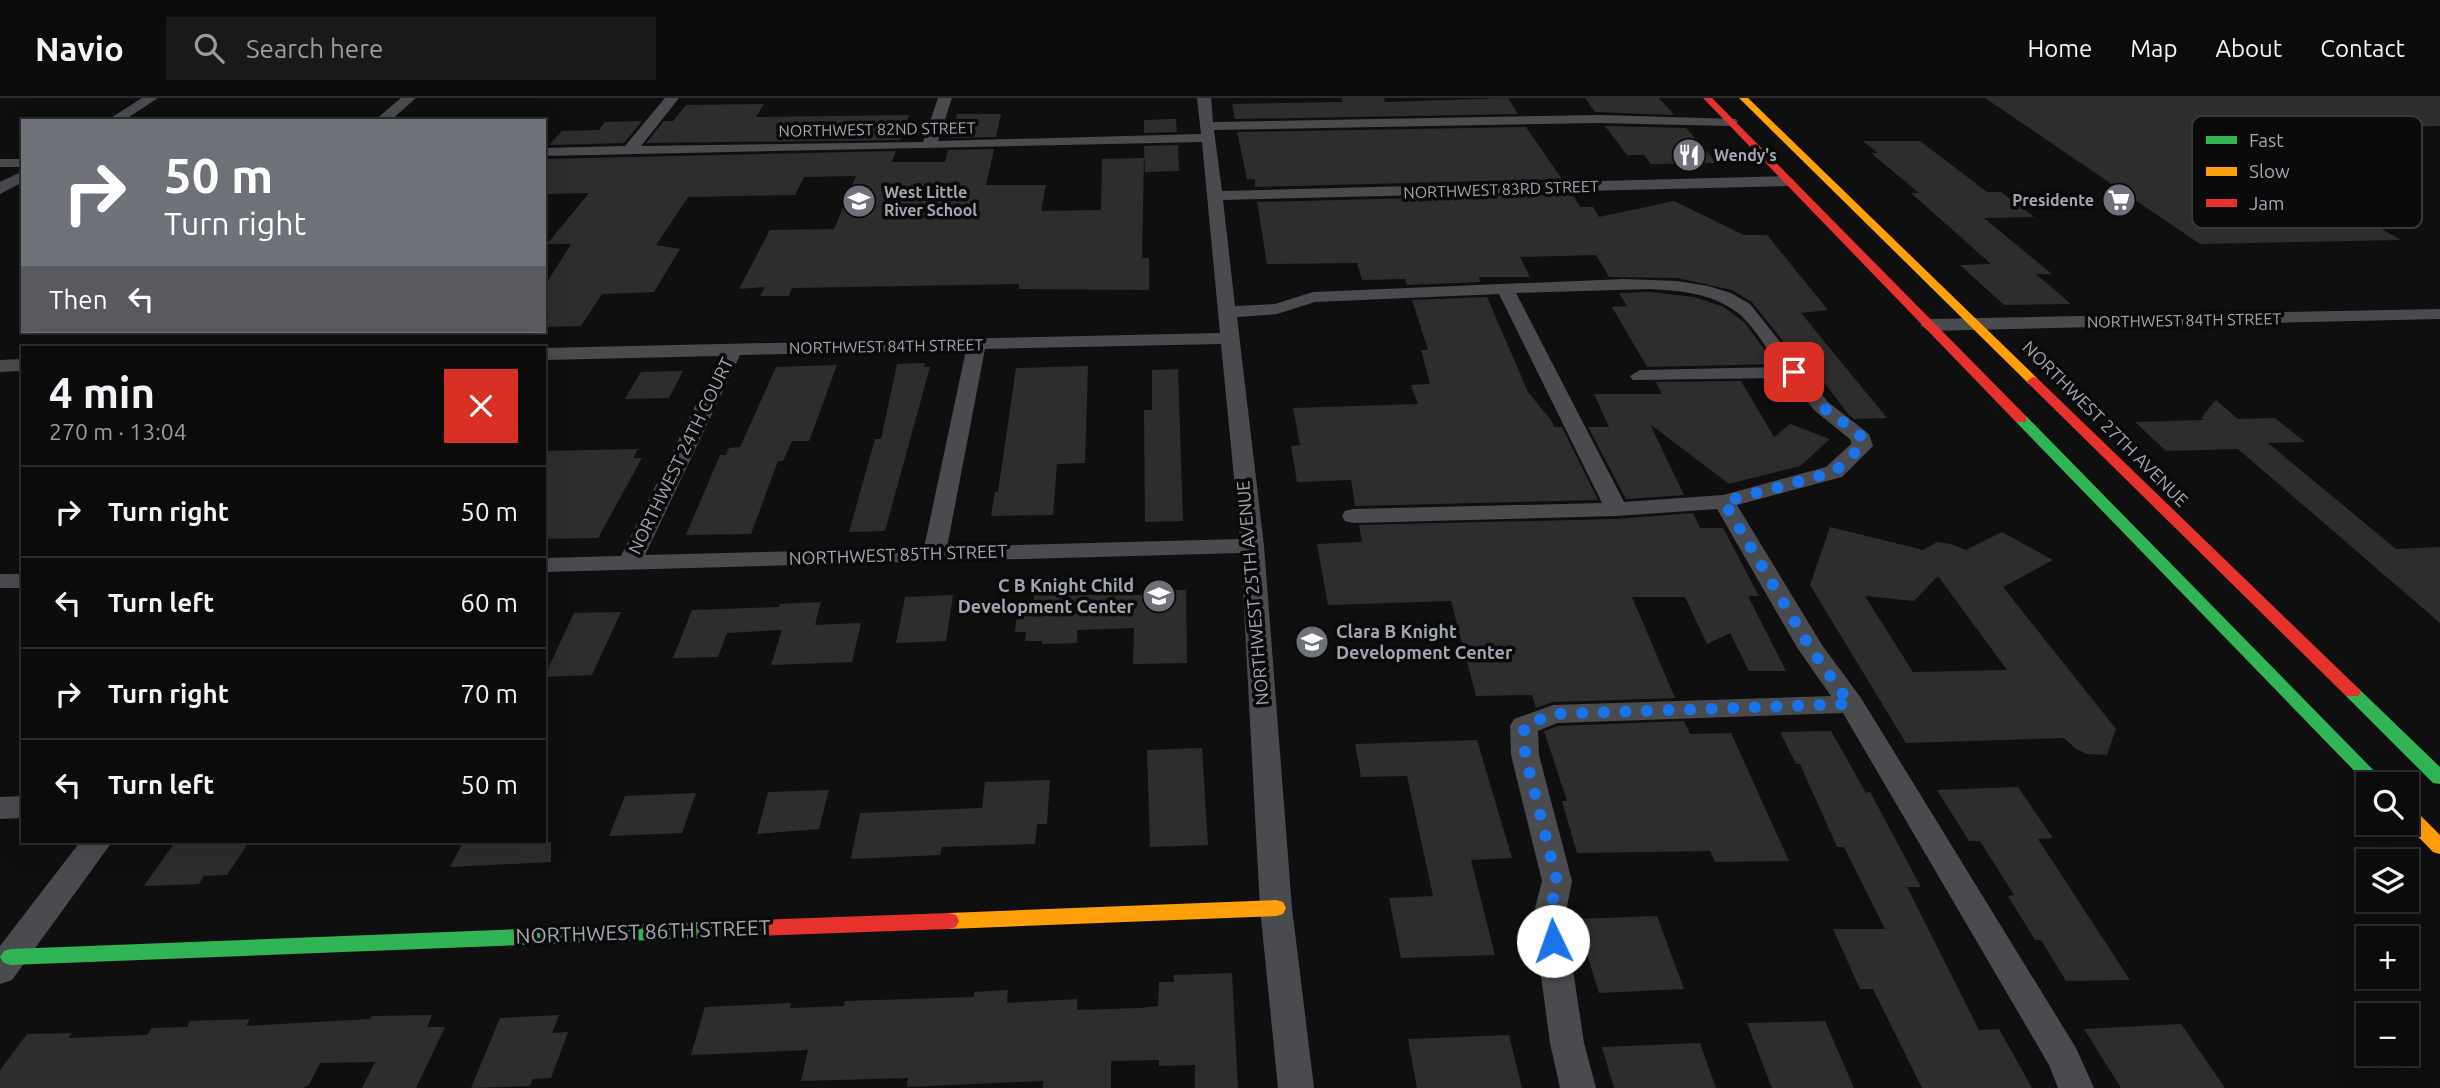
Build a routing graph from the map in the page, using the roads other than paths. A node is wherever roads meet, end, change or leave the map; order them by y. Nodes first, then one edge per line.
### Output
1 (151, 98) edge
2 (409, 98) edge
3 (672, 98) edge
4 (945, 98) edge
5 (1204, 98) edge
6 (1743, 98) edge
7 (1711, 102) edge
8 (1763, 117) junction
9 (116, 119) edge
10 (383, 119) edge
11 (1731, 122) junction
12 (1209, 132) junction
13 (929, 146) junction
14 (630, 150) junction
15 (546, 152) edge
16 (0, 163) edge
17 (21, 163) edge
18 (1820, 173) junction
19 (21, 176) edge
20 (1787, 181) junction
21 (0, 189) edge
22 (1839, 192) junction
23 (1215, 196) junction
24 (1505, 288) junction
25 (1226, 312) junction
26 (2440, 314) edge
27 (1976, 324) junction
28 (1929, 325) junction
29 (1228, 338) junction
30 (977, 344) junction
31 (733, 349) junction
32 (546, 354) edge
33 (21, 365) edge
34 (0, 366) edge
35 (1794, 372) junction
36 (1640, 376) dead end
37 (1724, 502) junction
38 (1616, 509) junction
39 (1353, 516) dead end
40 (1252, 546) junction
41 (933, 554) junction
42 (629, 563) junction
43 (546, 565) edge
44 (21, 581) edge
45 (0, 582) edge
46 (1850, 704) junction
47 (2366, 772) edge
48 (2440, 778) edge
49 (21, 807) edge
50 (0, 808) edge
51 (2419, 826) edge
52 (96, 843) edge
53 (2440, 847) edge
54 (1276, 908) junction
55 (6, 964) edge
56 (1296, 1088) edge
57 (1578, 1088) edge
58 (2076, 1088) edge

1 - 9 street
2 - 10 street
3 - 14 street
4 - 13 street
5 - 12 street, NORTHWEST 25TH AVENUE
6 - 8 main road, NORTHWEST 27TH AVENUE
7 - 8 main road
7 - 11 main road
8 - 18 main road, NORTHWEST 27TH AVENUE
11 - 12 street, NORTHWEST 82ND STREET
11 - 18 main road
11 - 20 main road
12 - 13 street, NORTHWEST 82ND STREET
12 - 23 street, NORTHWEST 25TH AVENUE
13 - 14 street, NORTHWEST 82ND STREET
14 - 15 street, NORTHWEST 82ND STREET
16 - 17 street
18 - 22 main road, NORTHWEST 27TH AVENUE
19 - 21 street
20 - 22 main road
20 - 23 street, NORTHWEST 83RD STREET
20 - 28 main road
22 - 27 main road, NORTHWEST 27TH AVENUE
23 - 25 street, NORTHWEST 25TH AVENUE
24 - 25 street
24 - 35 street
24 - 38 street
25 - 29 street, NORTHWEST 25TH AVENUE
26 - 27 street, NORTHWEST 84TH STREET
27 - 28 street, NORTHWEST 84TH STREET
27 - 48 main road, NORTHWEST 27TH AVENUE
28 - 47 main road
29 - 30 street, NORTHWEST 84TH STREET
29 - 40 street, NORTHWEST 25TH AVENUE
30 - 31 street, NORTHWEST 84TH STREET
30 - 41 street
31 - 32 street, NORTHWEST 84TH STREET
31 - 42 street, NORTHWEST 24TH COURT
33 - 34 street
35 - 36 street
35 - 37 street
37 - 38 street
37 - 46 street
38 - 39 street
40 - 41 street, NORTHWEST 85TH STREET
40 - 54 street, NORTHWEST 25TH AVENUE
41 - 42 street, NORTHWEST 85TH STREET
42 - 43 street, NORTHWEST 85TH STREET
44 - 45 street
46 - 57 street
46 - 58 street
49 - 50 street
51 - 53 main road
52 - 55 street
54 - 55 main road, NORTHWEST 86TH STREET
54 - 56 street, NORTHWEST 25TH AVENUE

